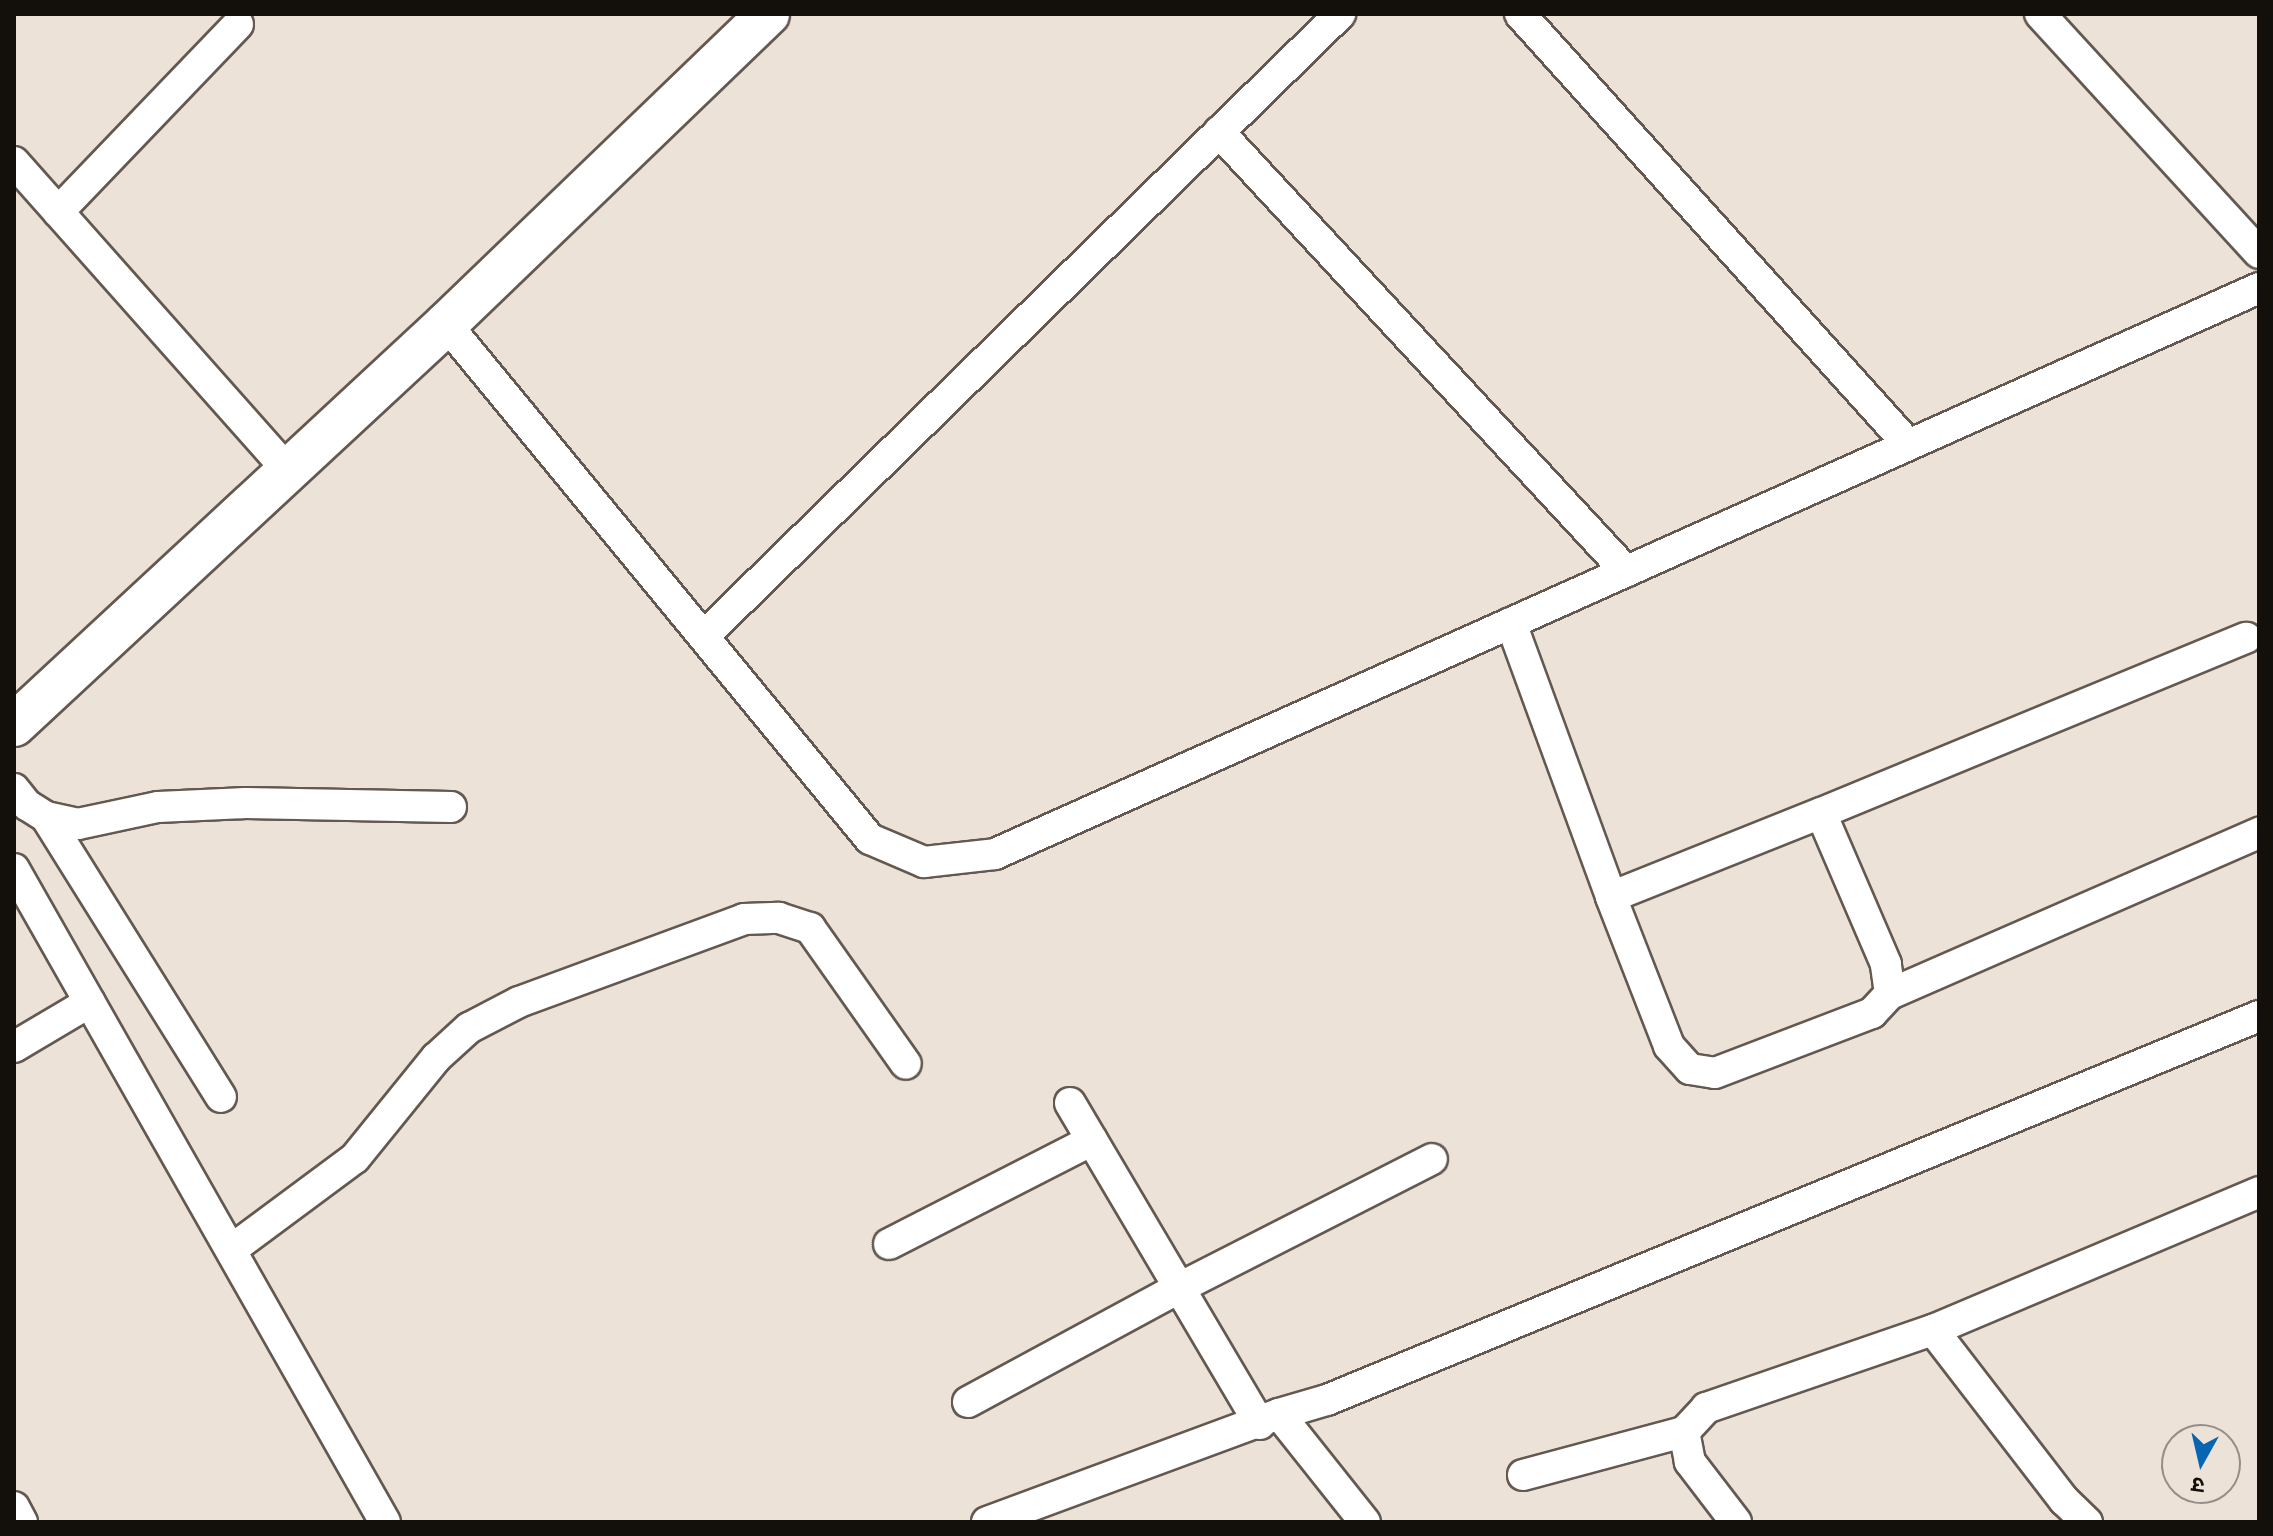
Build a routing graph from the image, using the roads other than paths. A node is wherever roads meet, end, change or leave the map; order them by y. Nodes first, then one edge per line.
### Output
1 (768, 14) edge
2 (1340, 14) edge
3 (1520, 14) edge
4 (2040, 14) edge
5 (238, 24) dead end
6 (1219, 132) junction
7 (14, 162) edge
8 (58, 212) junction
9 (2259, 253) edge
10 (2259, 288) edge
11 (446, 324) junction
12 (1908, 444) junction
13 (288, 471) junction
14 (1626, 571) junction
15 (1511, 623) junction
16 (704, 636) junction
17 (2246, 638) dead end
18 (14, 725) edge
19 (14, 789) edge
20 (451, 807) dead end
21 (1821, 813) junction
22 (46, 817) junction
23 (2259, 833) edge
24 (14, 869) edge
25 (1611, 897) junction
26 (1890, 994) junction
27 (90, 1002) junction
28 (2259, 1016) edge
29 (14, 1047) edge
30 (906, 1064) dead end
31 (221, 1097) dead end
32 (1070, 1103) dead end
33 (1092, 1140) junction
34 (1432, 1159) dead end
35 (2258, 1193) edge
36 (889, 1244) dead end
37 (231, 1250) junction
38 (1177, 1289) junction
39 (1933, 1330) junction
40 (968, 1402) dead end
41 (1269, 1419) junction
42 (1684, 1432) junction
43 (1523, 1475) dead end
44 (14, 1507) edge
45 (1048, 1512) edge
46 (22, 1522) edge
47 (385, 1522) edge
48 (987, 1522) edge
49 (1365, 1522) edge
50 (1736, 1522) edge
51 (2087, 1522) edge

1 - 11 street
2 - 6 street
3 - 12 street
4 - 9 street
5 - 8 street
6 - 14 street
6 - 16 street
7 - 8 street
8 - 13 street
10 - 12 street
11 - 13 street
11 - 16 street
12 - 14 street
13 - 18 street
14 - 15 street
15 - 16 street
15 - 25 street
17 - 21 street
19 - 22 street
20 - 22 street
21 - 25 street
21 - 26 street
22 - 31 street
23 - 26 street
24 - 27 street
25 - 26 street
27 - 29 street
27 - 37 street
28 - 41 street
30 - 37 street
32 - 33 street
33 - 36 street
33 - 38 street
34 - 38 street
35 - 39 street
37 - 47 street
38 - 40 street
38 - 41 street
39 - 42 street
39 - 51 street
41 - 45 street
41 - 49 street
42 - 43 street
42 - 50 street
44 - 46 street
45 - 48 street

